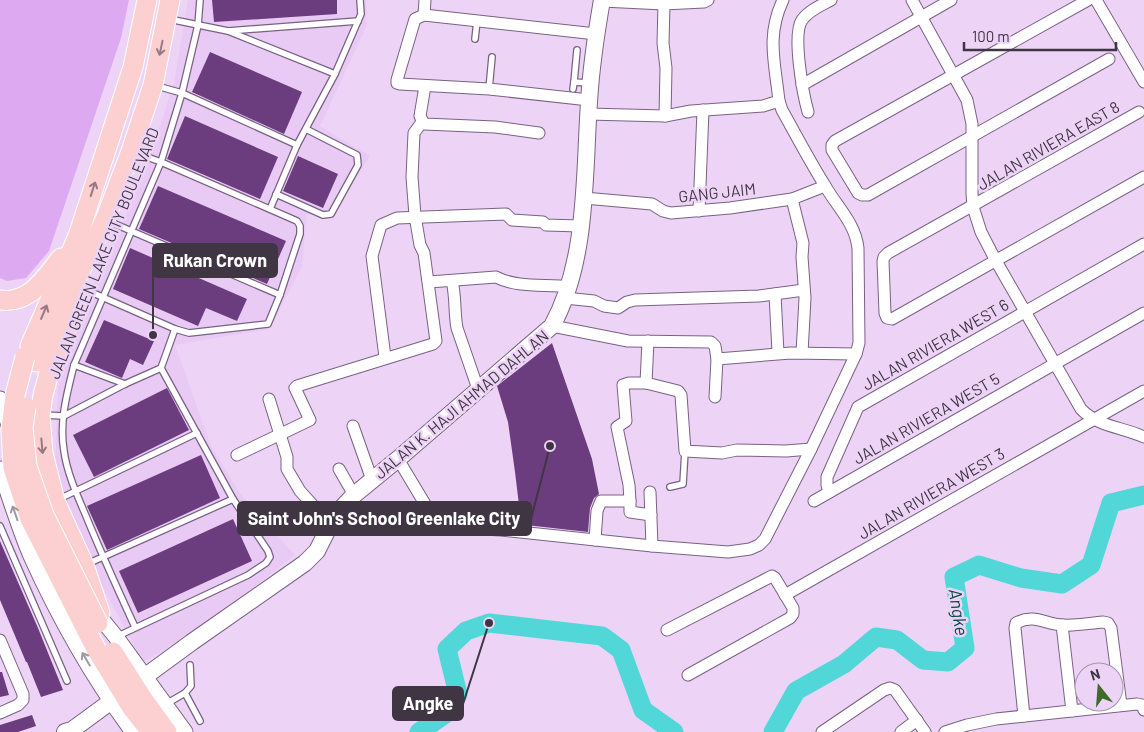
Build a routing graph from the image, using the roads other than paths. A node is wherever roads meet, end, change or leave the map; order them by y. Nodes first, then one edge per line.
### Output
1 (147, 0) edge
2 (200, 0) edge
3 (360, 0) edge
4 (425, 0) edge
5 (602, 0) edge
6 (708, 0) edge
7 (783, 0) edge
8 (831, 0) edge
9 (912, 0) edge
10 (951, 0) edge
11 (1088, 0) edge
12 (1096, 0) edge
13 (664, 4) junction
14 (169, 9) edge
15 (424, 15) junction
16 (921, 17) junction
17 (358, 21) junction
18 (477, 21) junction
19 (198, 25) junction
20 (228, 31) junction
21 (596, 34) junction
22 (475, 39) dead end
23 (577, 50) dead end
24 (492, 57) dead end
25 (1109, 59) dead end
26 (335, 74) junction
27 (955, 76) junction
28 (574, 82) junction
29 (1144, 82) edge
30 (153, 85) junction
31 (802, 85) junction
32 (425, 86) junction
33 (489, 89) junction
34 (573, 89) dead end
35 (182, 93) junction
36 (589, 99) junction
37 (779, 101) junction
38 (703, 110) junction
39 (808, 112) dead end
40 (1139, 112) dead end
41 (665, 116) junction
42 (422, 122) junction
43 (306, 129) junction
44 (539, 133) dead end
45 (972, 137) junction
46 (298, 145) junction
47 (132, 151) junction
48 (161, 162) junction
49 (1144, 177) edge
50 (825, 186) junction
51 (276, 194) junction
52 (584, 198) junction
53 (792, 199) junction
54 (973, 207) junction
55 (270, 210) junction
56 (700, 211) junction
57 (415, 216) junction
58 (105, 220) junction
59 (580, 226) junction
60 (131, 231) junction
61 (78, 236) junction
62 (1144, 244) edge
63 (996, 261) junction
64 (82, 266) junction
65 (429, 282) junction
66 (452, 282) junction
67 (84, 289) junction
68 (804, 290) junction
69 (567, 292) junction
70 (775, 294) junction
71 (280, 295) junction
72 (103, 296) junction
73 (0, 300) edge
74 (1025, 312) junction
75 (1144, 314) edge
76 (552, 326) junction
77 (175, 329) junction
78 (648, 341) junction
79 (778, 353) junction
80 (802, 353) junction
81 (856, 354) junction
82 (385, 358) junction
83 (31, 359) junction
84 (717, 359) junction
85 (1055, 364) junction
86 (74, 365) junction
87 (161, 368) junction
88 (646, 383) junction
89 (125, 384) junction
90 (478, 389) junction
91 (1144, 391) edge
92 (269, 398) dead end
93 (715, 398) dead end
94 (0, 399) edge
95 (40, 415) junction
96 (64, 416) junction
97 (1093, 420) junction
98 (352, 426) dead end
99 (197, 433) junction
100 (280, 435) junction
101 (1144, 437) edge
102 (811, 449) junction
103 (685, 451) junction
104 (237, 455) dead end
105 (398, 459) junction
106 (0, 469) edge
107 (339, 469) dead end
108 (372, 480) junction
109 (670, 487) dead end
110 (76, 491) junction
111 (650, 492) dead end
112 (829, 492) junction
113 (354, 495) junction
114 (233, 499) junction
115 (55, 501) junction
116 (630, 501) junction
117 (814, 501) dead end
118 (651, 515) junction
119 (0, 526) edge
120 (329, 526) junction
121 (436, 528) junction
122 (595, 540) junction
123 (652, 546) junction
124 (103, 557) junction
125 (84, 565) junction
126 (785, 594) junction
127 (101, 618) junction
128 (1062, 625) junction
129 (135, 628) junction
130 (667, 630) dead end
131 (116, 637) junction
132 (0, 642) edge
133 (1115, 662) edge
134 (190, 665) dead end
135 (688, 675) dead end
136 (144, 676) junction
137 (67, 681) dead end
138 (185, 693) junction
139 (111, 701) junction
140 (162, 701) junction
141 (1124, 705) edge
142 (1144, 710) edge
143 (1072, 711) joint
144 (0, 713) edge
145 (1024, 716) junction
146 (200, 720) dead end
147 (917, 720) junction
148 (129, 726) edge
149 (974, 728) edge
150 (70, 731) edge
151 (151, 732) edge
152 (167, 732) edge
153 (185, 732) edge
154 (822, 732) edge
155 (901, 732) edge
156 (925, 732) edge
157 (945, 732) edge

61 -> 1 main road
2 - 19 lane, JALAN GREEN LAKE CITY BOULEVARD
3 - 17 lane
4 - 15 street
5 - 13 street
5 - 21 main road, JALAN K. HAJI AHMAD DAHLAN
6 - 13 street
7 - 37 street
8 - 31 street
9 - 16 street
10 - 16 street
11 - 27 street
12 - 29 street
13 - 41 street
14 - 19 lane
14 -> 30 main road
15 - 18 street
15 - 32 street
16 - 27 street
16 - 31 street
17 - 20 lane
17 - 26 lane
18 - 21 street
18 - 22 lane
19 - 20 lane
19 - 35 lane, JALAN GREEN LAKE CITY BOULEVARD
20 - 26 lane
21 - 36 main road, JALAN K. HAJI AHMAD DAHLAN
23 - 28 lane
24 - 33 lane
25 - 45 street
26 - 43 lane
27 - 45 street
27 - 45 street
28 - 34 lane
28 - 36 lane
30 - 35 lane
30 - 47 main road
31 - 39 street
32 - 33 street
32 - 42 street
33 - 36 street
35 - 46 lane
35 - 48 lane, JALAN GREEN LAKE CITY BOULEVARD
36 - 41 street
36 - 52 main road, JALAN K. HAJI AHMAD DAHLAN
37 - 38 street
37 - 50 street
38 - 41 street
38 - 56 street
40 - 54 street, JALAN RIVIERA EAST 8
42 - 44 street
42 - 57 street
43 - 46 lane
43 - 51 lane
45 - 54 street
46 - 51 lane
47 - 48 lane
47 - 58 main road
48 - 55 lane
48 - 60 lane, JALAN GREEN LAKE CITY BOULEVARD
49 - 63 street
50 - 53 street, GANG JAIM
50 - 81 street
51 - 55 lane
52 - 56 street, GANG JAIM
52 - 59 main road, JALAN K. HAJI AHMAD DAHLAN
53 - 56 street, GANG JAIM
53 - 68 street
54 - 63 street
54 - 63 street, JALAN RIVIERA EAST 8
55 - 71 lane
57 - 59 street
57 - 65 street
57 - 82 street
58 - 60 lane
58 - 64 main road
59 - 69 main road, JALAN K. HAJI AHMAD DAHLAN
60 - 71 lane
60 - 72 lane, JALAN GREEN LAKE CITY BOULEVARD
61 - 73 main road
83 -> 61 main road
62 - 74 street, JALAN RIVIERA WEST 6
63 - 74 street
64 - 67 main road
64 - 83 main road
65 - 66 street
65 - 82 street
66 - 69 street
66 - 90 street
67 - 72 lane
67 - 95 main road
68 - 70 street
68 - 80 street
69 - 70 street
69 - 76 main road, JALAN K. HAJI AHMAD DAHLAN
70 - 79 street
71 - 77 lane
72 - 77 lane
72 - 86 lane, JALAN GREEN LAKE CITY BOULEVARD
74 - 85 street
74 - 112 street, JALAN RIVIERA WEST 6
75 - 85 street, JALAN RIVIERA WEST 5
76 - 78 street
76 - 90 main road, JALAN K. HAJI AHMAD DAHLAN
77 - 87 lane
78 - 84 street
78 - 88 street
79 - 80 street
79 - 84 street
80 - 81 street
81 - 102 street
82 - 100 street
83 - 151 main road, bridge
83 - 152 main road, bridge
84 - 93 street
85 - 97 street
85 - 112 street, JALAN RIVIERA WEST 5
86 - 89 lane
86 - 96 lane, JALAN GREEN LAKE CITY BOULEVARD
87 - 89 lane
87 - 99 lane
88 - 103 street
88 - 116 street
89 - 96 lane
90 - 105 main road, JALAN K. HAJI AHMAD DAHLAN
91 - 97 street, JALAN RIVIERA WEST 3
92 - 100 street
94 - 127 street
95 - 96 lane
95 -> 115 main road
96 - 110 lane, JALAN GREEN LAKE CITY BOULEVARD
97 - 101 street
97 - 126 street, JALAN RIVIERA WEST 3
98 - 108 street
99 - 110 lane
99 - 114 lane
100 - 104 street
100 - 120 street
102 - 103 street
102 - 123 street
103 - 109 lane
105 - 108 main road, JALAN K. HAJI AHMAD DAHLAN
105 - 121 street
139 -> 106 street
107 - 113 street
108 - 113 main road, JALAN K. HAJI AHMAD DAHLAN
110 - 115 lane
110 - 124 lane, JALAN GREEN LAKE CITY BOULEVARD
111 - 118 street
112 - 117 street, JALAN RIVIERA WEST 5
113 - 120 main road, JALAN K. HAJI AHMAD DAHLAN
114 - 124 lane
114 - 129 lane
115 - 125 main road
116 - 118 street
116 - 122 street
118 - 123 street
119 - 137 lane
120 - 121 street
120 - 136 main road, JALAN K. HAJI AHMAD DAHLAN
121 - 122 street
122 - 123 street
124 - 125 lane
124 - 129 lane, JALAN GREEN LAKE CITY BOULEVARD
125 - 127 main road
126 - 130 street
126 - 135 street
127 - 131 street
128 - 133 street
128 - 143 street
128 - 145 street
129 - 131 lane
131 - 136 street
132 - 144 street
134 - 138 lane
136 - 139 main road, JALAN K. HAJI AHMAD DAHLAN
136 - 140 street
138 - 140 lane
138 - 146 lane
139 - 148 street
139 - 150 main road, JALAN K. HAJI AHMAD DAHLAN
140 - 148 street
140 - 153 street
141 - 142 street
143 - 145 street
145 - 149 street
147 - 154 street
147 - 155 street
147 - 156 street
149 - 157 street

